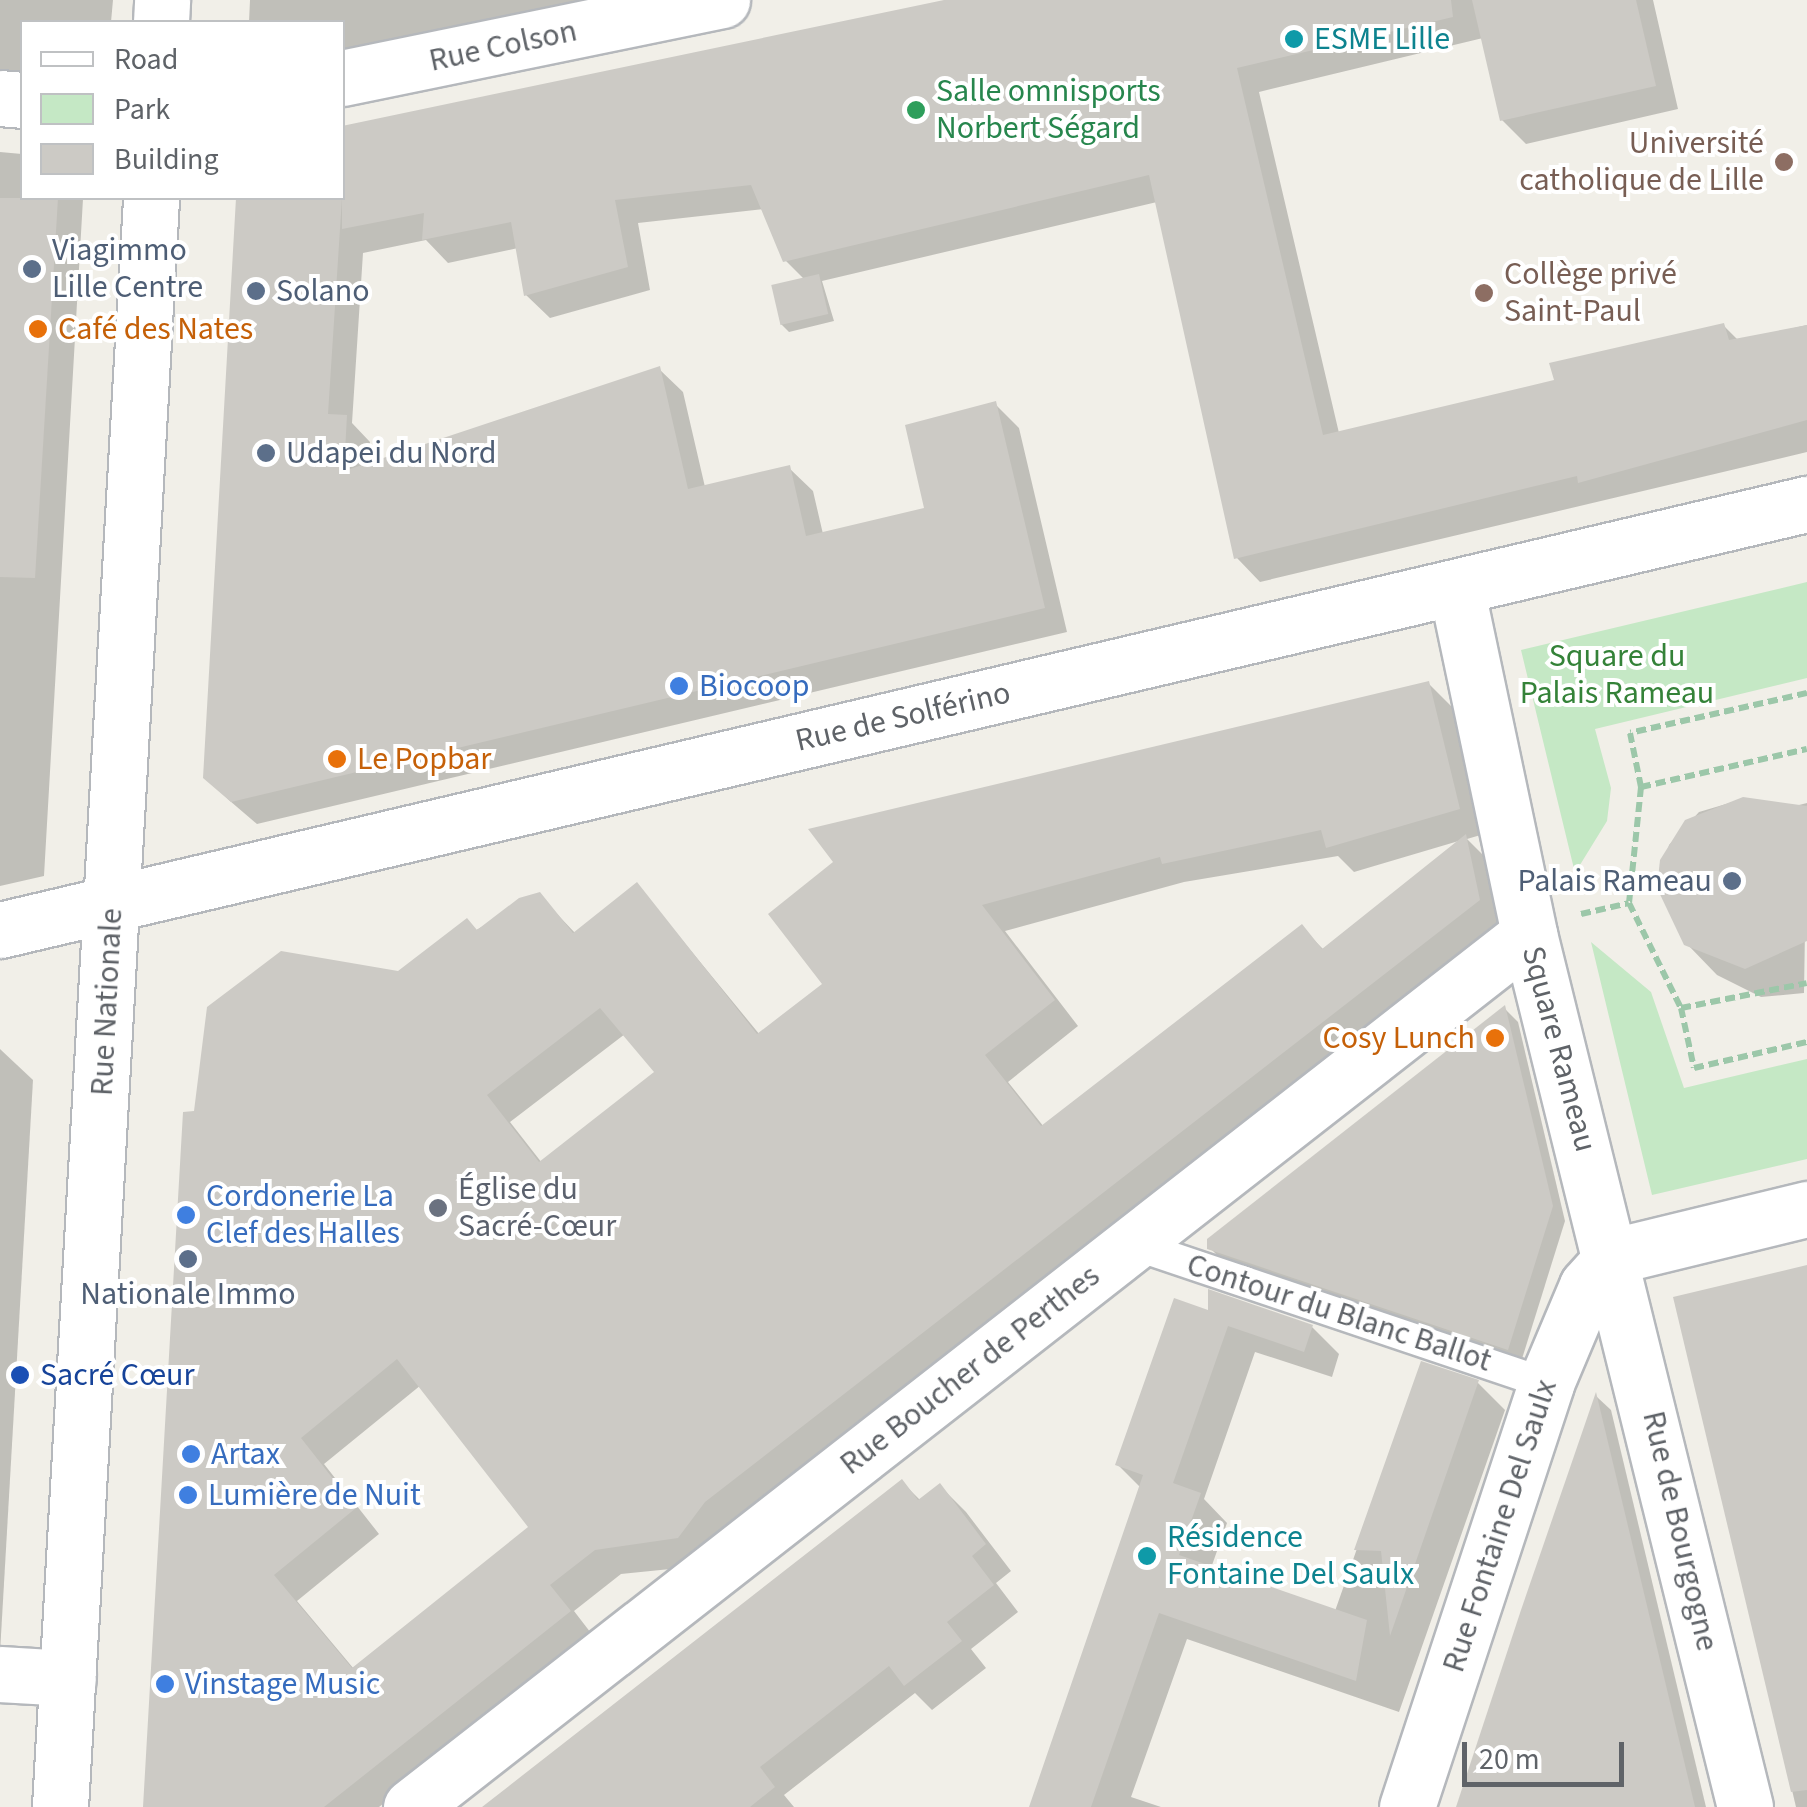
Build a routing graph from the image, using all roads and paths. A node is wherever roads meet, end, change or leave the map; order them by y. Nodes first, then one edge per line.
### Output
1 (722, 0) edge
2 (345, 77) edge
3 (151, 200) edge
4 (1807, 504) edge
5 (1456, 587) junction
6 (1807, 693) edge
7 (1807, 749) edge
8 (1641, 787) junction
9 (113, 900) junction
10 (0, 930) edge
11 (1529, 934) junction
12 (1807, 983) edge
13 (1681, 1008) junction
14 (1807, 1042) edge
15 (1807, 1209) edge
16 (1132, 1244) junction
17 (1614, 1256) junction
18 (1546, 1382) junction
19 (0, 1674) edge
20 (68, 1678) junction
21 (60, 1807) edge
22 (411, 1807) edge
23 (1406, 1807) edge
24 (1745, 1807) edge

1 - 2 street, Rue Colson
3 - 9 street, Rue Nationale
4 - 5 street, Rue de Solférino
5 - 9 street, Rue de Solférino
5 - 11 street, Square Rameau
6 - 8 path
7 - 8 path
8 - 13 path
9 - 10 street, Rue de Solférino
9 - 20 street, Rue Nationale
11 - 16 street, Rue Boucher de Perthes
11 - 17 street, Square Rameau
12 - 13 path
13 - 14 path
15 - 17 street
16 - 18 lane, Contour du Blanc Ballot
16 - 22 street, Rue Boucher de Perthes
17 - 18 street, Rue Fontaine Del Saulx
17 - 24 street, Rue de Bourgogne
18 - 23 street, Rue Fontaine Del Saulx
19 - 20 street
20 - 21 street, Rue Nationale

